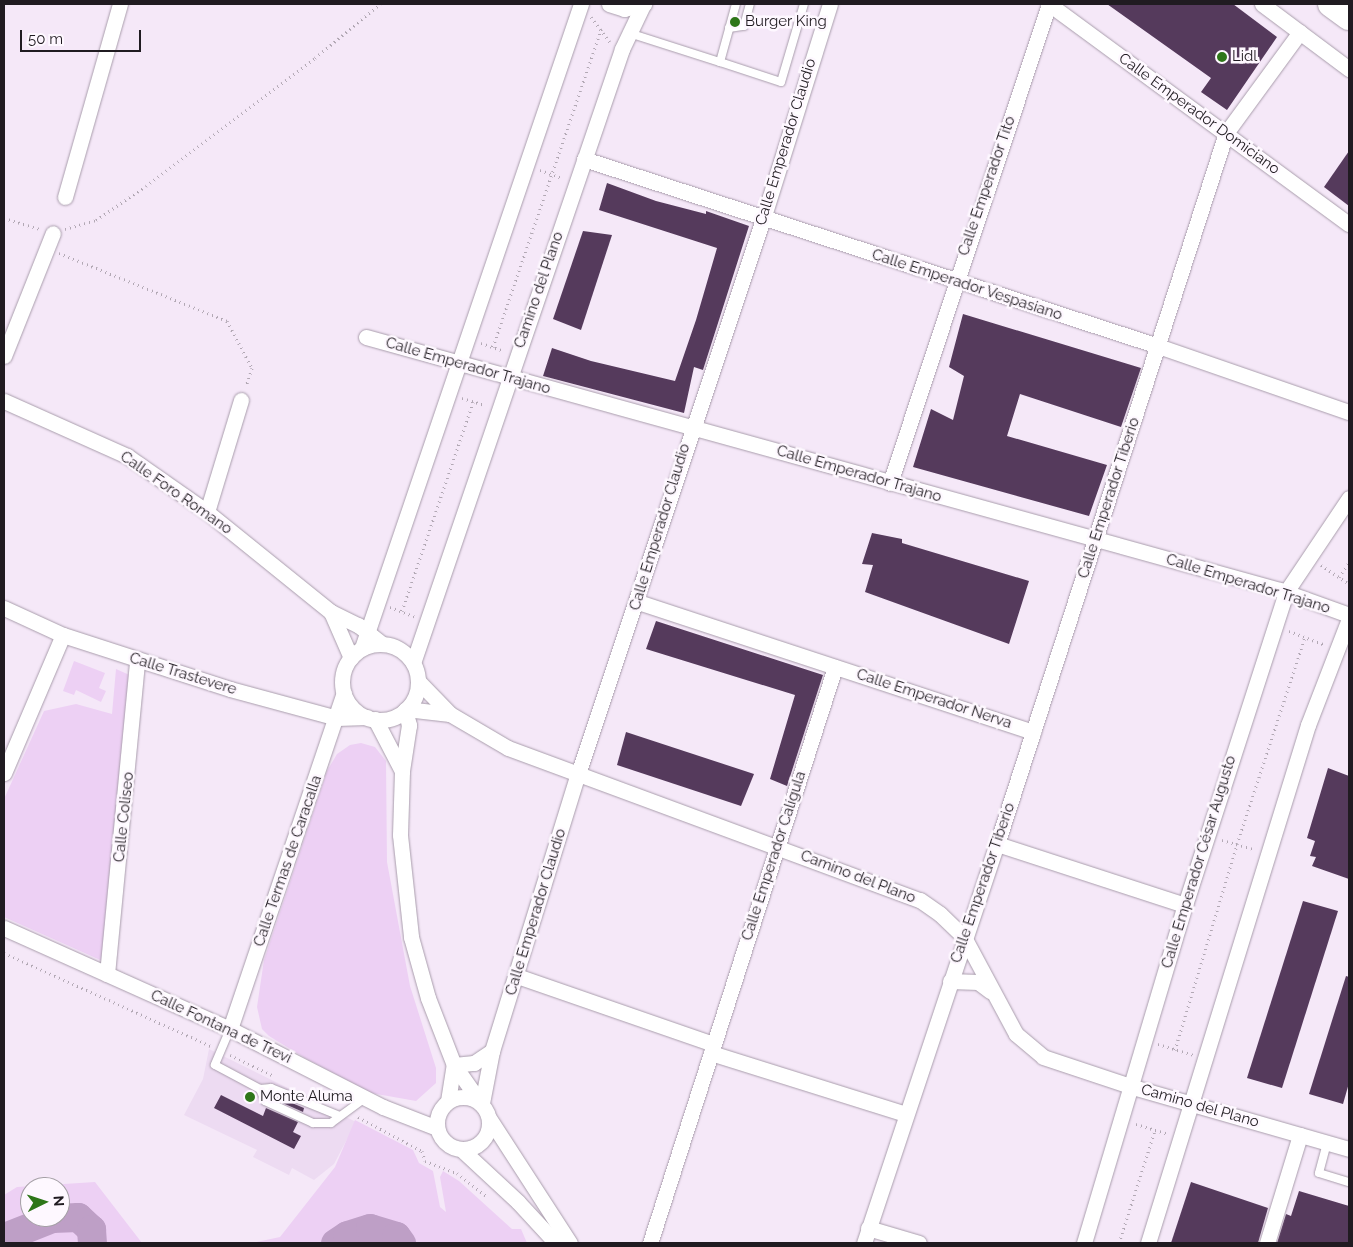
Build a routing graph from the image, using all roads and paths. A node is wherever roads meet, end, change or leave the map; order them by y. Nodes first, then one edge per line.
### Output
1 (120, 4) edge
2 (380, 4) edge
3 (609, 4) edge
4 (644, 4) edge
5 (736, 4) edge
6 (750, 4) edge
7 (804, 4) edge
8 (830, 4) edge
9 (1049, 4) edge
10 (1262, 4) edge
11 (1331, 4) edge
12 (581, 5) edge
13 (1349, 17) edge
14 (729, 28) junction
15 (602, 29) junction
16 (1300, 32) junction
17 (629, 33) junction
18 (622, 50) junction
19 (720, 62) junction
20 (1349, 68) edge
21 (1226, 134) junction
22 (584, 159) junction
23 (525, 165) junction
24 (552, 174) junction
25 (576, 182) junction
26 (65, 197) dead end
27 (4, 218) edge
28 (763, 219) junction
29 (1349, 224) edge
30 (53, 233) junction
31 (47, 248) junction
32 (955, 282) junction
33 (366, 337) dead end
34 (465, 338) junction
35 (1158, 346) junction
36 (493, 347) junction
37 (516, 355) junction
38 (4, 356) edge
39 (456, 364) junction
40 (508, 379) junction
41 (447, 393) junction
42 (4, 400) edge
43 (241, 400) joint
44 (474, 402) junction
45 (498, 410) junction
46 (1349, 412) edge
47 (692, 426) junction
48 (890, 483) junction
49 (1349, 498) edge
50 (208, 512) junction
51 (1096, 539) junction
52 (1309, 557) junction
53 (1349, 562) edge
54 (1339, 577) junction
55 (1349, 584) edge
56 (1286, 592) junction
57 (377, 602) junction
58 (638, 602) junction
59 (4, 608) edge
60 (402, 611) junction
61 (331, 612) junction
62 (1349, 617) edge
63 (427, 620) junction
64 (1274, 626) junction
65 (367, 631) junction
66 (63, 635) junction
67 (1305, 637) junction
68 (382, 644) junction
69 (362, 648) junction
70 (1337, 649) junction
71 (350, 658) junction
72 (137, 660) junction
73 (412, 663) junction
74 (836, 667) junction
75 (418, 681) junction
76 (344, 693) junction
77 (405, 710) junction
78 (450, 714) junction
79 (337, 718) junction
80 (371, 718) junction
81 (1033, 732) junction
82 (402, 771) junction
83 (4, 772) edge
84 (578, 774) junction
85 (1206, 836) junction
86 (997, 844) junction
87 (1237, 844) junction
88 (777, 846) junction
89 (1267, 852) junction
90 (1185, 905) junction
91 (4, 928) edge
92 (964, 937) junction
93 (107, 974) junction
94 (517, 976) junction
95 (950, 981) junction
96 (992, 992) junction
97 (230, 1029) junction
98 (1146, 1041) junction
99 (712, 1048) junction
100 (1176, 1050) junction
101 (492, 1051) junction
102 (1205, 1058) junction
103 (454, 1065) junction
104 (1133, 1087) junction
105 (260, 1089) junction
106 (365, 1098) junction
107 (448, 1101) junction
108 (1192, 1102) junction
109 (481, 1103) junction
110 (906, 1114) junction
111 (340, 1116) junction
112 (489, 1118) junction
113 (1123, 1120) junction
114 (437, 1128) junction
115 (1155, 1130) junction
116 (1300, 1135) junction
117 (1181, 1138) junction
118 (1327, 1143) junction
119 (461, 1149) junction
120 (1349, 1149) edge
121 (1349, 1182) edge
122 (868, 1228) junction
123 (556, 1243) edge
124 (570, 1243) edge
125 (650, 1243) edge
126 (864, 1243) edge
127 (919, 1243) edge
128 (1084, 1243) edge
129 (1119, 1243) edge
130 (1148, 1243) edge
131 (1267, 1243) edge

1 - 26 street
2 - 30 path
3 - 4 street
4 - 17 street, Camino del Plano
5 - 14 lane
6 - 14 lane
7 - 19 lane
8 - 28 street, Calle Emperador Claudio
9 - 21 street, Calle Emperador Domiciano
9 - 32 street, Calle Emperador Tito
10 - 16 street
11 - 13 highway
12 - 15 path
12 - 23 street
14 - 19 lane
15 - 18 path
15 - 24 path
16 - 20 street
16 - 21 street, Calle Emperador Tiberio
17 - 18 street, Camino del Plano
17 - 19 lane
18 - 22 street, Camino del Plano
21 - 29 street, Calle Emperador Domiciano
21 - 35 street, Calle Emperador Tiberio
22 - 25 street, Camino del Plano
22 - 28 street, Calle Emperador Vespasiano
23 - 24 path
23 - 34 street
24 - 25 path
24 - 36 path
25 - 37 street, Camino del Plano
27 - 30 path
28 - 32 street, Calle Emperador Vespasiano
28 - 47 street, Calle Emperador Claudio
30 - 31 street
31 - 38 street
31 - 43 path
32 - 35 street, Calle Emperador Vespasiano
32 - 48 street, Calle Emperador Tito
33 - 39 street, Calle Emperador Trajano
34 - 36 path
34 - 39 street
35 - 46 street, Calle Emperador Vespasiano
35 - 51 street, Calle Emperador Tiberio
36 - 37 path
37 - 40 street, Camino del Plano
39 - 40 street, Calle Emperador Trajano
39 - 41 street
40 - 45 street, Camino del Plano
40 - 47 street, Calle Emperador Trajano
41 - 44 path
41 - 57 street
42 - 50 street, Calle Foro Romano
43 - 50 street
44 - 45 path
44 - 60 path
45 - 63 street, Camino del Plano
47 - 48 street, Calle Emperador Trajano
47 - 58 street, Calle Emperador Claudio
48 - 51 street, Calle Emperador Trajano
49 - 52 street, Calle Emperador César Augusto
50 - 61 street, Calle Foro Romano
51 - 56 street, Calle Emperador Trajano
51 - 81 street, Calle Emperador Tiberio
52 - 54 path
52 - 56 street, Calle Emperador César Augusto
53 - 54 path
54 - 55 path
56 - 62 street, Calle Emperador Trajano
56 - 64 street, Calle Emperador César Augusto
57 - 60 path
57 - 65 street
58 - 74 street
58 - 84 street, Calle Emperador Claudio
59 - 66 street, Calle Trastevere
60 - 63 path
61 - 65 street, Calle Foro Romano
61 - 71 street, Calle Foro Romano
62 - 70 street
63 - 73 street, Camino del Plano
64 - 67 path
64 - 85 street, Calle Emperador César Augusto
65 - 68 street, Calle Foro Romano
65 - 69 street
66 - 72 street, Calle Trastevere
66 - 83 street
67 - 70 path
67 - 87 path
68 - 69 street
68 - 73 street
69 - 71 street
70 - 89 street
71 - 76 street
72 - 79 street, Calle Trastevere
72 - 93 street, Calle Coliseo
73 - 75 street
74 - 81 street, Calle Emperador Nerva
74 - 88 street, Calle Emperador Calígula
75 - 77 street
75 - 78 street, Camino del Plano
76 - 79 street, Calle Termas de Caracalla
76 - 80 street
77 - 78 street, Camino del Plano
77 - 80 street
77 - 82 street
78 - 84 street, Camino del Plano
79 - 80 street, Calle Trastevere
79 - 97 street, Calle Termas de Caracalla
80 - 82 street
81 - 86 street, Calle Emperador Tiberio
82 - 103 street
84 - 88 street, Camino del Plano
84 - 94 street, Calle Emperador Claudio
85 - 87 path
85 - 90 street, Calle Emperador César Augusto
86 - 90 street
86 - 92 street, Calle Emperador Tiberio
87 - 89 path
87 - 100 path
88 - 92 street, Camino del Plano
88 - 99 street, Calle Emperador Calígula
89 - 102 street
90 - 98 street, Calle Emperador César Augusto
91 - 93 street, Calle Fontana de Trevi
92 - 95 street, Calle Emperador Tiberio
92 - 96 street, Camino del Plano
93 - 97 street, Calle Fontana de Trevi
94 - 99 street
94 - 101 street, Calle Emperador Claudio
95 - 96 street, Calle Emperador Tiberio
95 - 110 street, Calle Emperador Tiberio
96 - 104 street, Camino del Plano
97 - 105 lane
97 - 106 street, Calle Fontana de Trevi
98 - 100 path
98 - 104 street, Calle Emperador César Augusto
99 - 110 street
99 - 125 street, Calle Emperador Calígula
100 - 102 path
101 - 103 street
101 - 109 street, Calle Emperador Claudio
102 - 108 street
103 - 107 street
103 - 109 street
104 - 108 street, Camino del Plano
104 - 113 street, Calle Emperador César Augusto
105 - 111 lane
105 - 111 lane
106 - 111 lane
106 - 114 street, Calle Fontana de Trevi
107 - 109 street
107 - 114 street
108 - 116 street, Camino del Plano
108 - 117 street
109 - 112 street
110 - 122 street, Calle Emperador Tiberio
112 - 119 street
112 - 124 street
113 - 115 path
113 - 128 street, Calle Emperador César Augusto
114 - 119 street
115 - 117 path
115 - 129 path
116 - 118 street, Camino del Plano
116 - 131 street
117 - 130 street
118 - 120 street, Camino del Plano
118 - 121 lane
119 - 123 street
122 - 126 street, Calle Emperador Tiberio
122 - 127 street

